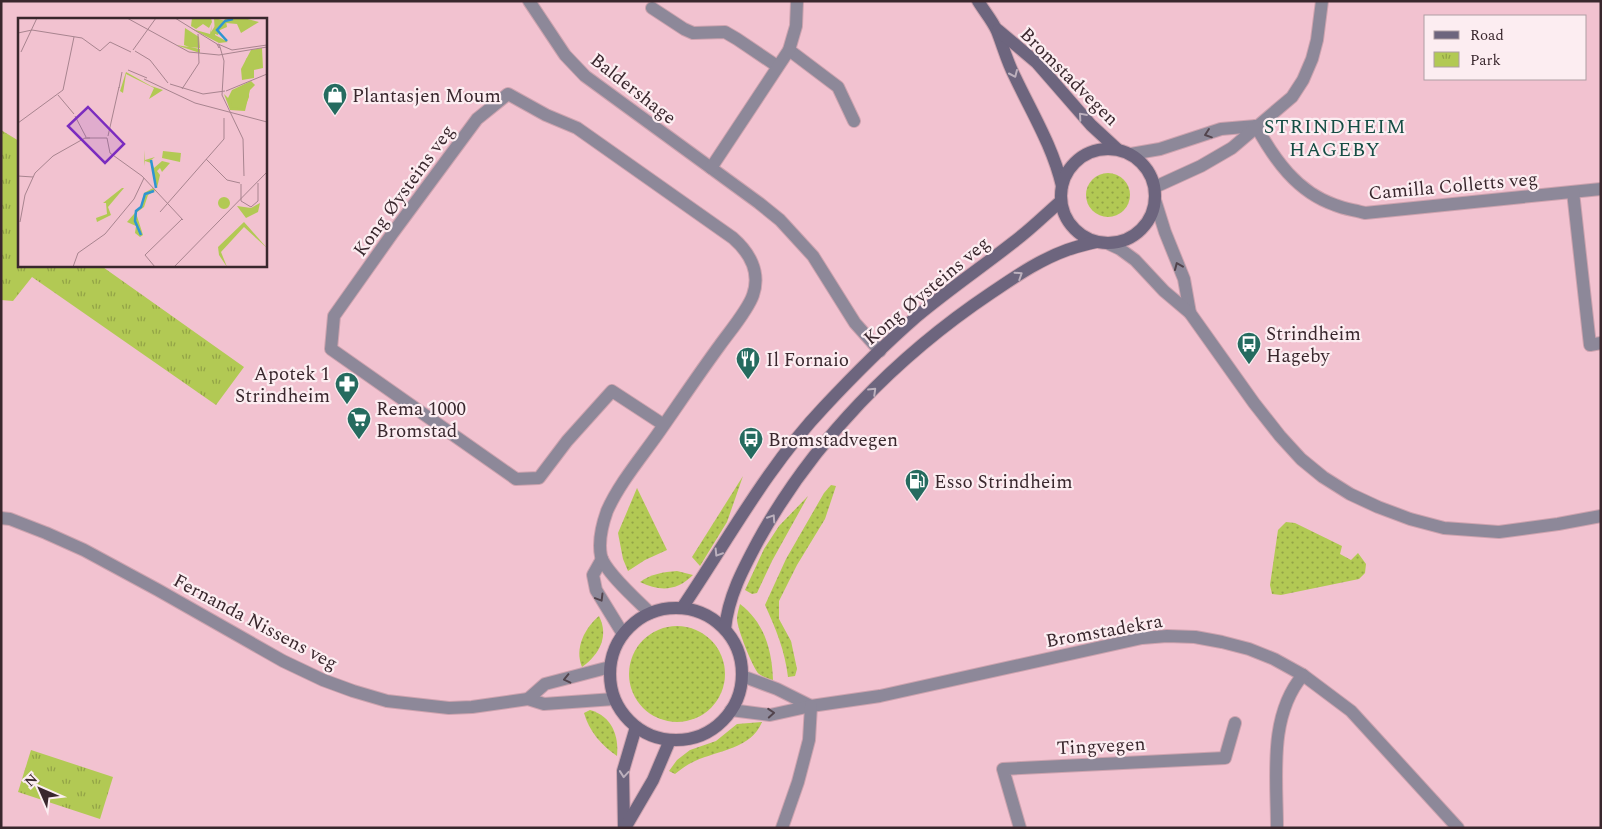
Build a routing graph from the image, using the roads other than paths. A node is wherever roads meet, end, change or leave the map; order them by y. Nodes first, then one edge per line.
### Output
1 (530, 1) edge
2 (797, 1) edge
3 (978, 1) edge
4 (1322, 1) edge
5 (652, 8) dead end
6 (996, 29) junction
7 (789, 50) junction
8 (777, 66) junction
9 (854, 121) dead end
10 (1256, 126) junction
11 (1117, 149) junction
12 (1131, 154) junction
13 (710, 168) junction
14 (1062, 186) junction
15 (1601, 189) edge
16 (1573, 192) junction
17 (1155, 194) junction
18 (1061, 201) junction
19 (1101, 242) junction
20 (1190, 313) junction
21 (1601, 343) edge
22 (880, 350) junction
23 (664, 425) junction
24 (4, 516) edge
25 (1601, 516) edge
26 (602, 559) junction
27 (682, 608) junction
28 (650, 613) junction
29 (725, 629) junction
30 (623, 634) junction
31 (610, 667) junction
32 (1303, 675) junction
33 (742, 676) junction
34 (528, 699) junction
35 (614, 699) junction
36 (811, 706) junction
37 (731, 710) junction
38 (1235, 723) dead end
39 (636, 727) junction
40 (670, 740) junction
41 (624, 828) edge
42 (782, 828) edge
43 (1020, 828) edge
44 (1276, 828) edge
45 (1458, 828) edge

1 - 13 street, Baldershage
2 - 7 street
3 - 6 main road, Bromstadvegen
4 - 10 street
5 - 8 street
11 -> 6 main road, Bromstadvegen
6 -> 14 main road, Bromstadvegen
7 - 8 street
7 - 9 street
8 - 13 street
10 -> 12 street
10 - 16 street, Camilla Colletts veg
10 - 17 street
11 - 12 main road
11 - 14 main road
12 - 17 main road
13 - 22 street, Baldershage
14 - 18 main road
15 - 16 street, Camilla Colletts veg
16 - 21 street
17 - 19 main road
20 -> 17 street
18 - 19 main road
18 - 22 main road, Kong Øysteins veg
19 - 20 street
29 -> 19 main road, Kong Øysteins veg
20 - 25 street
22 -> 27 main road, Kong Øysteins veg
23 - 23 street, Kong Øysteins veg
23 - 26 street, Kong Øysteins veg
24 - 34 street, Fernanda Nissens veg
26 - 28 street
26 -> 30 street, Kong Øysteins veg
27 - 28 main road
27 - 29 main road
28 - 30 main road
29 - 33 main road
30 - 31 main road
31 -> 34 street, Fernanda Nissens veg
31 - 35 main road
32 - 36 street, Bromstadekra
32 - 44 street
32 - 45 street, Bromstadekra
33 - 36 street
33 - 37 main road
34 - 35 street, Fernanda Nissens veg
35 - 39 main road
37 -> 36 street, Bromstadekra
36 - 42 street
37 - 40 main road
38 - 43 street, Tingvegen
39 - 40 main road
39 -> 41 main road
40 - 41 main road

